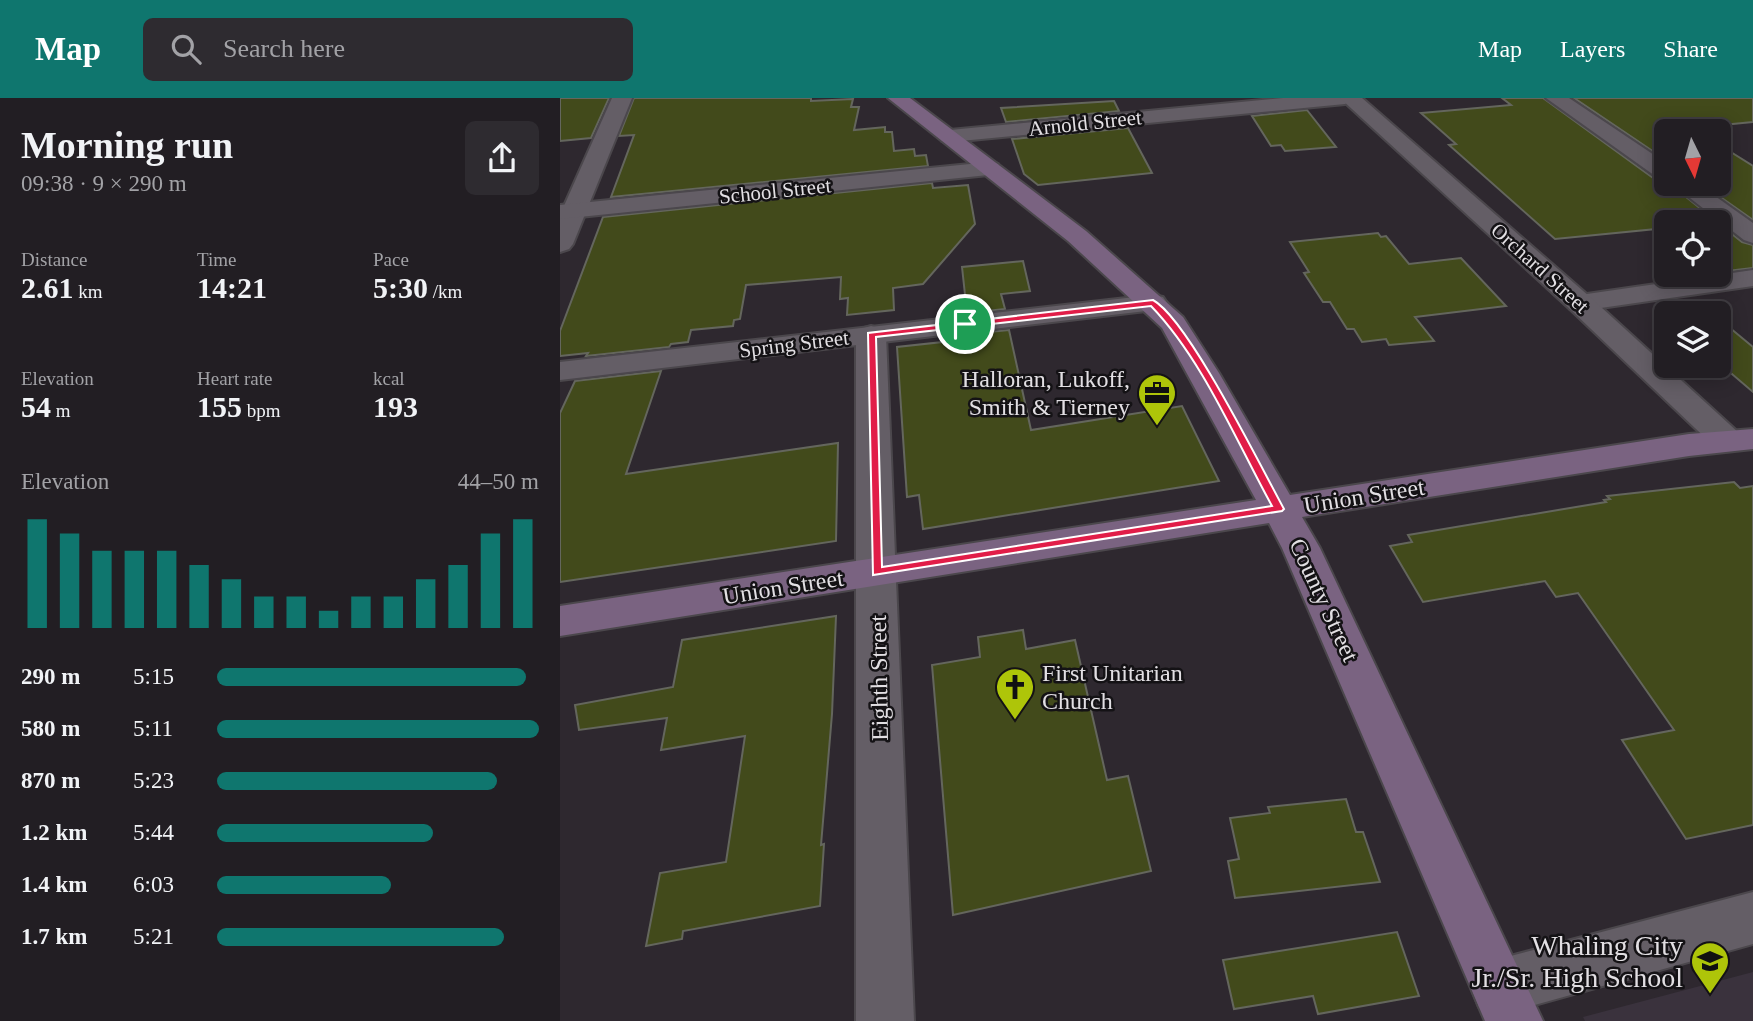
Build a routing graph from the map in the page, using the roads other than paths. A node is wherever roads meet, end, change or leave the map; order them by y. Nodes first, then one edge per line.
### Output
1 (622, 98) edge
2 (898, 98) edge
3 (1347, 98) edge
4 (1556, 98) edge
5 (950, 136) junction
6 (1654, 165) edge
7 (990, 169) junction
8 (1699, 196) edge
9 (567, 212) edge
10 (1753, 235) edge
11 (560, 244) edge
12 (1753, 278) edge
13 (1153, 303) junction
14 (1580, 303) junction
15 (872, 335) junction
16 (560, 371) edge
17 (1741, 440) edge
18 (1279, 509) junction
19 (877, 572) junction
20 (560, 621) edge
21 (1753, 918) edge
22 (1507, 1004) edge
23 (885, 1021) edge

1 - 9 street
2 - 5 main road, County Street
3 - 5 street, Arnold Street
3 - 14 street, Orchard Street
4 - 6 street
5 - 7 main road, County Street
7 - 9 street, School Street
7 - 13 main road, County Street
8 - 10 street
9 - 11 street
12 - 14 street
13 - 15 street, Spring Street
13 - 18 main road, County Street
14 - 17 street, Orchard Street
15 - 16 street, Spring Street
15 - 19 street, Eighth Street
17 - 18 main road, Union Street
18 - 19 main road, Union Street
18 - 22 main road, County Street
19 - 20 main road, Union Street
19 - 23 street, Eighth Street
21 - 22 street

